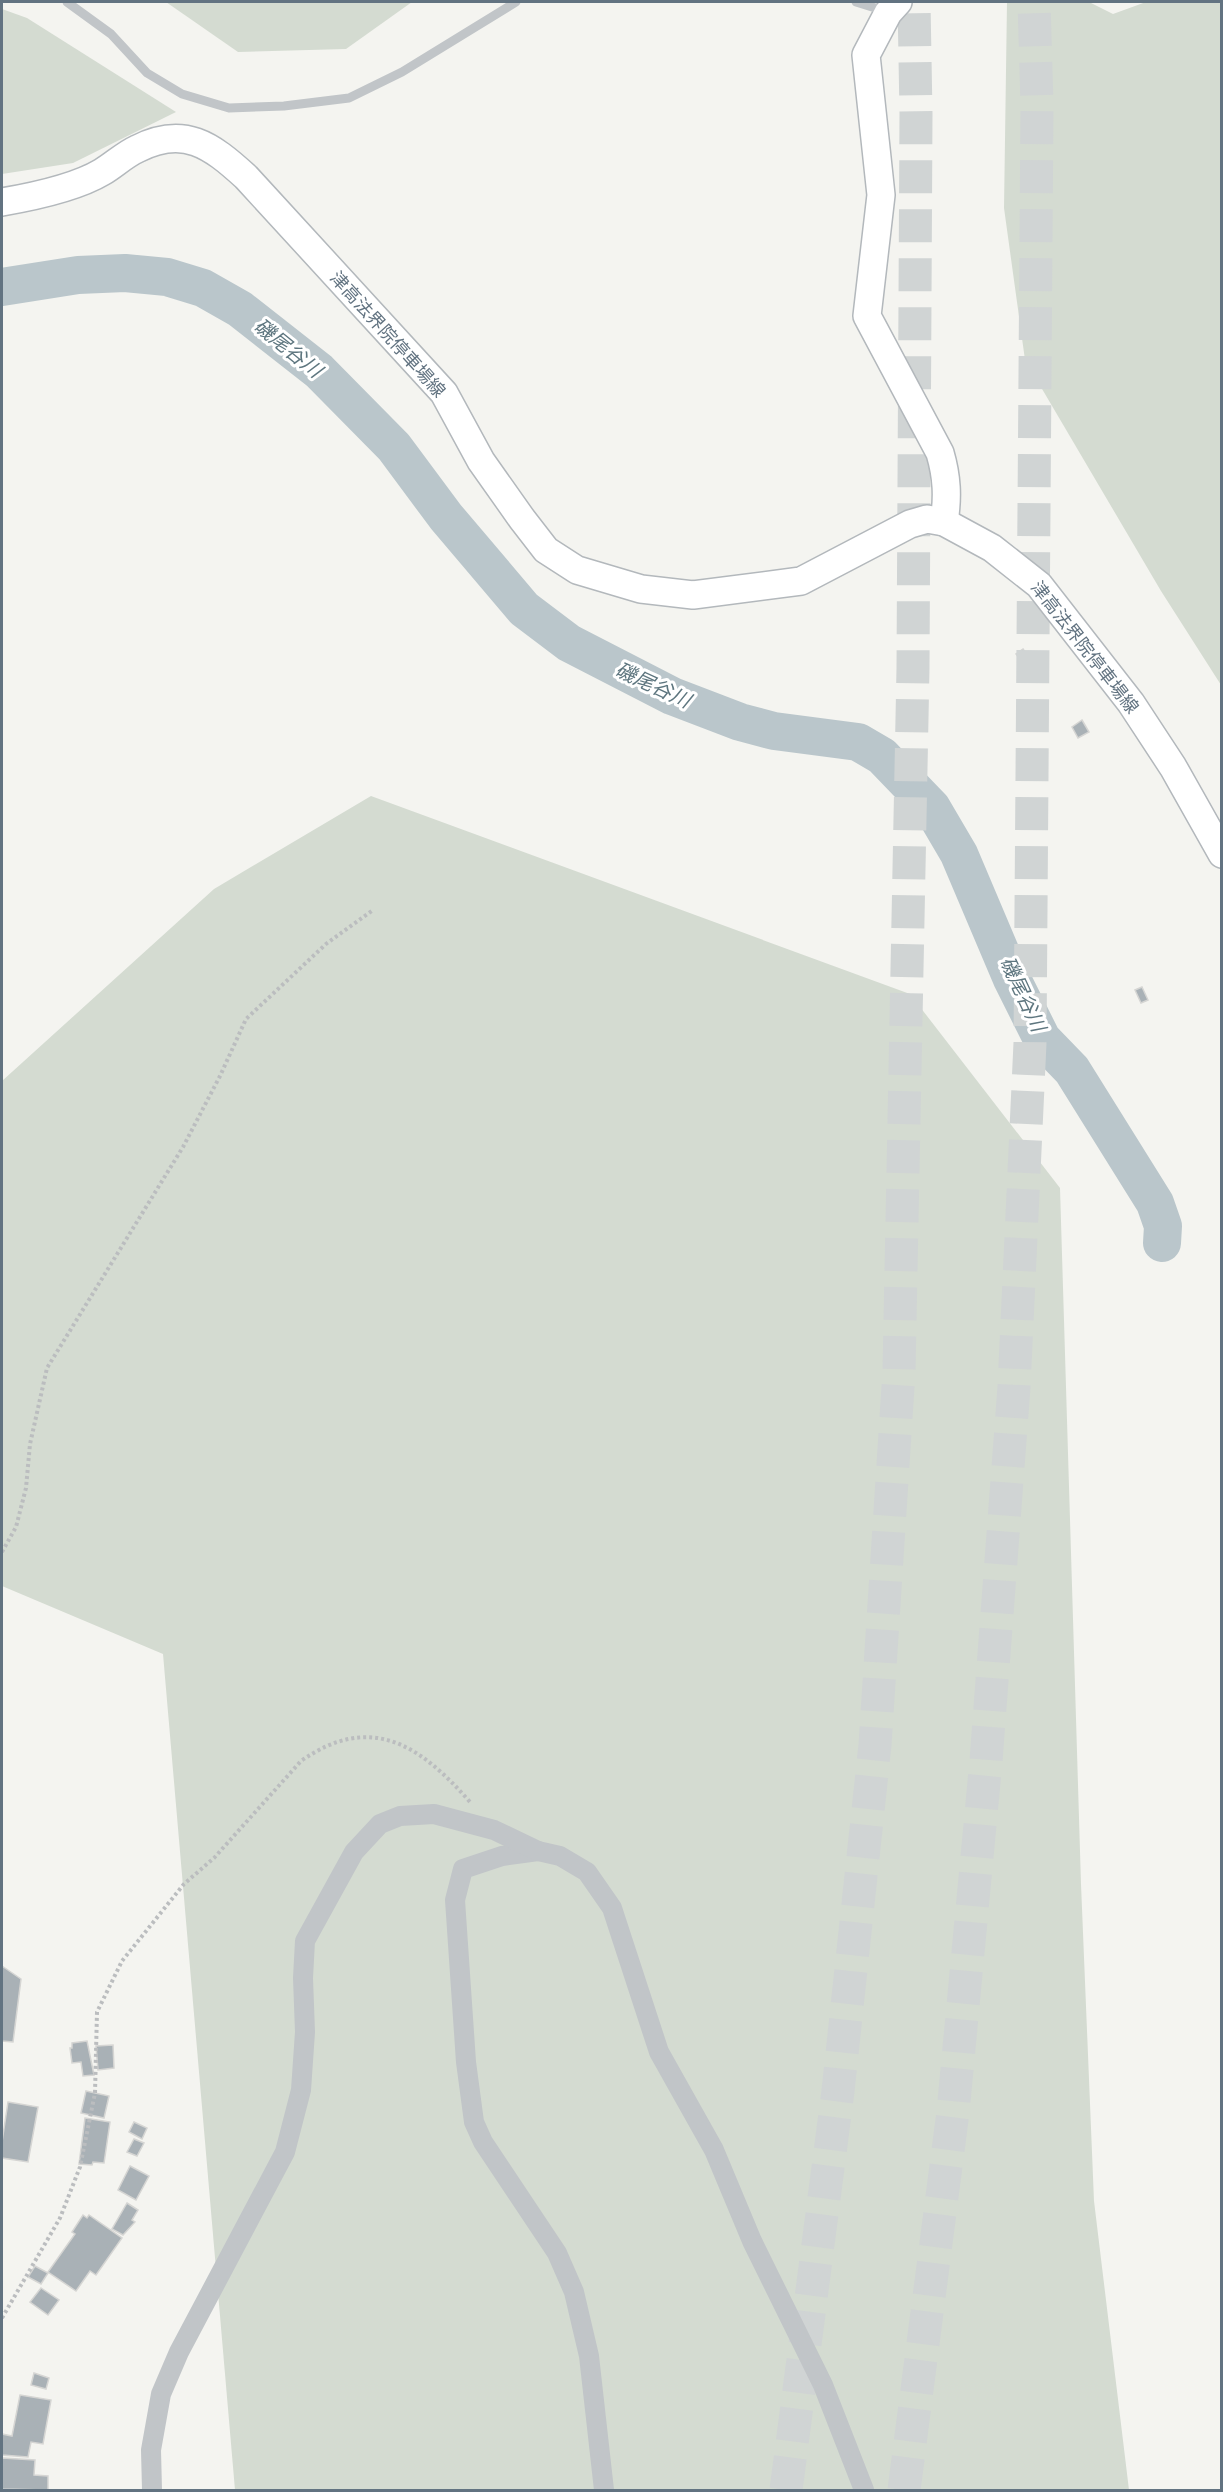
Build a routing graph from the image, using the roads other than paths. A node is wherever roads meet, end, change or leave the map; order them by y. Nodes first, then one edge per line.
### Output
1 (67, 2) edge
2 (516, 2) edge
3 (856, 2) edge
4 (893, 7) edge
5 (2, 202) edge
6 (944, 522) junction
7 (1221, 854) edge
8 (538, 1851) junction
9 (152, 2490) edge
10 (604, 2490) edge
11 (864, 2490) edge

1 - 2 lane
3 - 4 lane
4 - 6 main road
5 - 6 main road, 津高法界院停車場線
6 - 7 main road, 津高法界院停車場線
8 - 9 street
8 - 10 street
8 - 11 street

